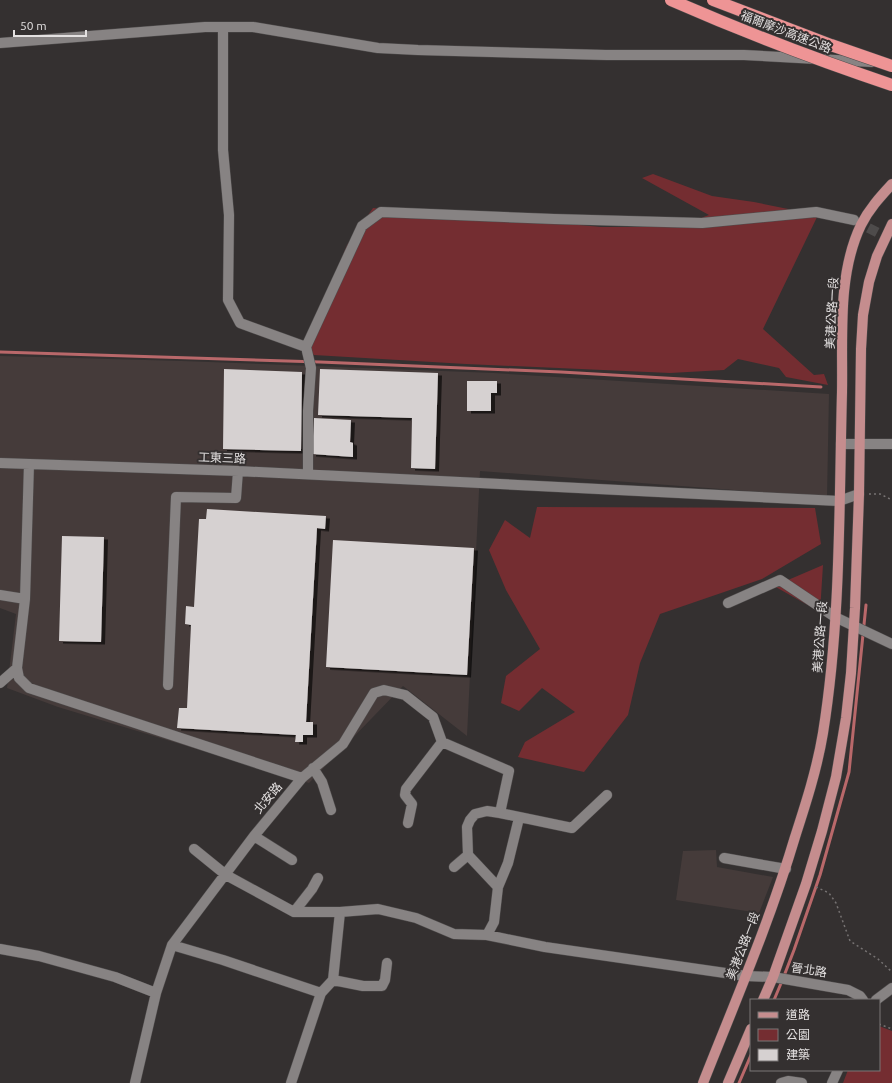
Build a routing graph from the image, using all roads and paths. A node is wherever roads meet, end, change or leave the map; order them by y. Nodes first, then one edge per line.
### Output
1 (671, 0) edge
2 (713, 0) edge
3 (223, 27) junction
4 (0, 43) edge
5 (892, 63) edge
6 (892, 66) edge
7 (892, 85) edge
8 (892, 184) edge
9 (854, 220) tunnel mouth
10 (892, 224) edge
11 (306, 347) junction
12 (841, 444) junction
13 (859, 444) junction
14 (892, 444) edge
15 (0, 463) edge
16 (29, 464) junction
17 (238, 471) junction
18 (308, 474) junction
19 (858, 494) junction
20 (892, 500) edge
21 (839, 501) junction
22 (0, 595) edge
23 (24, 599) junction
24 (728, 603) dead end
25 (835, 617) junction
26 (854, 627) junction
27 (892, 644) edge
28 (17, 668) junction
29 (0, 683) edge
30 (168, 685) dead end
31 (442, 742) junction
32 (314, 768) junction
33 (302, 778) junction
34 (607, 795) dead end
35 (331, 810) dead end
36 (500, 814) junction
37 (519, 818) junction
38 (408, 823) dead end
39 (254, 836) junction
40 (194, 850) dead end
41 (468, 855) junction
42 (724, 858) dead end
43 (292, 860) dead end
44 (454, 867) dead end
45 (786, 869) junction
46 (226, 875) junction
47 (318, 878) dead end
48 (806, 884) junction
49 (498, 887) junction
50 (294, 912) junction
51 (340, 912) junction
52 (487, 935) junction
53 (172, 945) junction
54 (0, 948) edge
55 (387, 964) dead end
56 (892, 972) edge
57 (746, 976) junction
58 (772, 977) junction
59 (332, 980) junction
60 (892, 988) edge
61 (156, 993) junction
62 (321, 993) junction
63 (763, 999) edge
64 (862, 999) edge
65 (877, 999) edge
66 (880, 1024) edge
67 (892, 1029) edge
68 (750, 1031) edge
69 (838, 1071) edge
70 (135, 1083) edge
71 (291, 1083) edge
72 (702, 1083) edge
73 (728, 1083) edge
74 (781, 1083) edge
75 (802, 1083) edge
76 (832, 1083) edge

1 - 7 highway, 福爾摩沙高速公路, bridge
2 - 6 highway, 福爾摩沙高速公路, bridge
3 - 4 street
3 - 5 street
3 - 11 street
8 - 12 main road, 美港公路一段
9 - 11 street
10 - 13 main road
11 - 18 street
12 - 13 street
12 - 21 main road, 美港公路一段
13 - 14 street
13 - 19 main road
15 - 16 street, 工東三路
16 - 17 street, 工東三路
16 - 23 street
17 - 18 street, 工東三路
17 - 30 street
18 - 21 street, 工東三路
19 - 20 path
19 - 21 street
19 - 26 main road
21 - 25 main road, 美港公路一段
22 - 23 street
23 - 28 street
24 - 25 street
25 - 26 street
25 - 45 main road, 美港公路一段
26 - 27 street
26 - 48 main road
28 - 29 street
28 - 33 street
31 - 32 street, 北安路
31 - 36 street
31 - 38 street
32 - 33 street, 北安路
32 - 35 street
33 - 39 street, 北安路
34 - 37 street
36 - 37 street
36 - 41 street
37 - 49 street
39 - 43 street
39 - 46 street, 北安路
40 - 46 street
41 - 44 street
41 - 49 street
42 - 45 street
45 - 57 main road, 美港公路一段
46 - 50 street
46 - 53 street, 北安路
47 - 50 street
48 - 56 path
48 - 58 main road
49 - 52 street
50 - 51 street, 晉北路
51 - 52 street, 晉北路
51 - 59 street
52 - 57 street, 晉北路
53 - 61 street, 北安路
53 - 62 street
54 - 61 street
55 - 59 street
57 - 58 street, 晉北路
57 - 72 main road, 美港公路一段
58 - 63 main road
58 - 64 street, 晉北路
59 - 62 street
60 - 65 street
61 - 70 street, 北安路
62 - 71 street
66 - 67 path
68 - 73 main road
69 - 76 street
74 - 75 street

